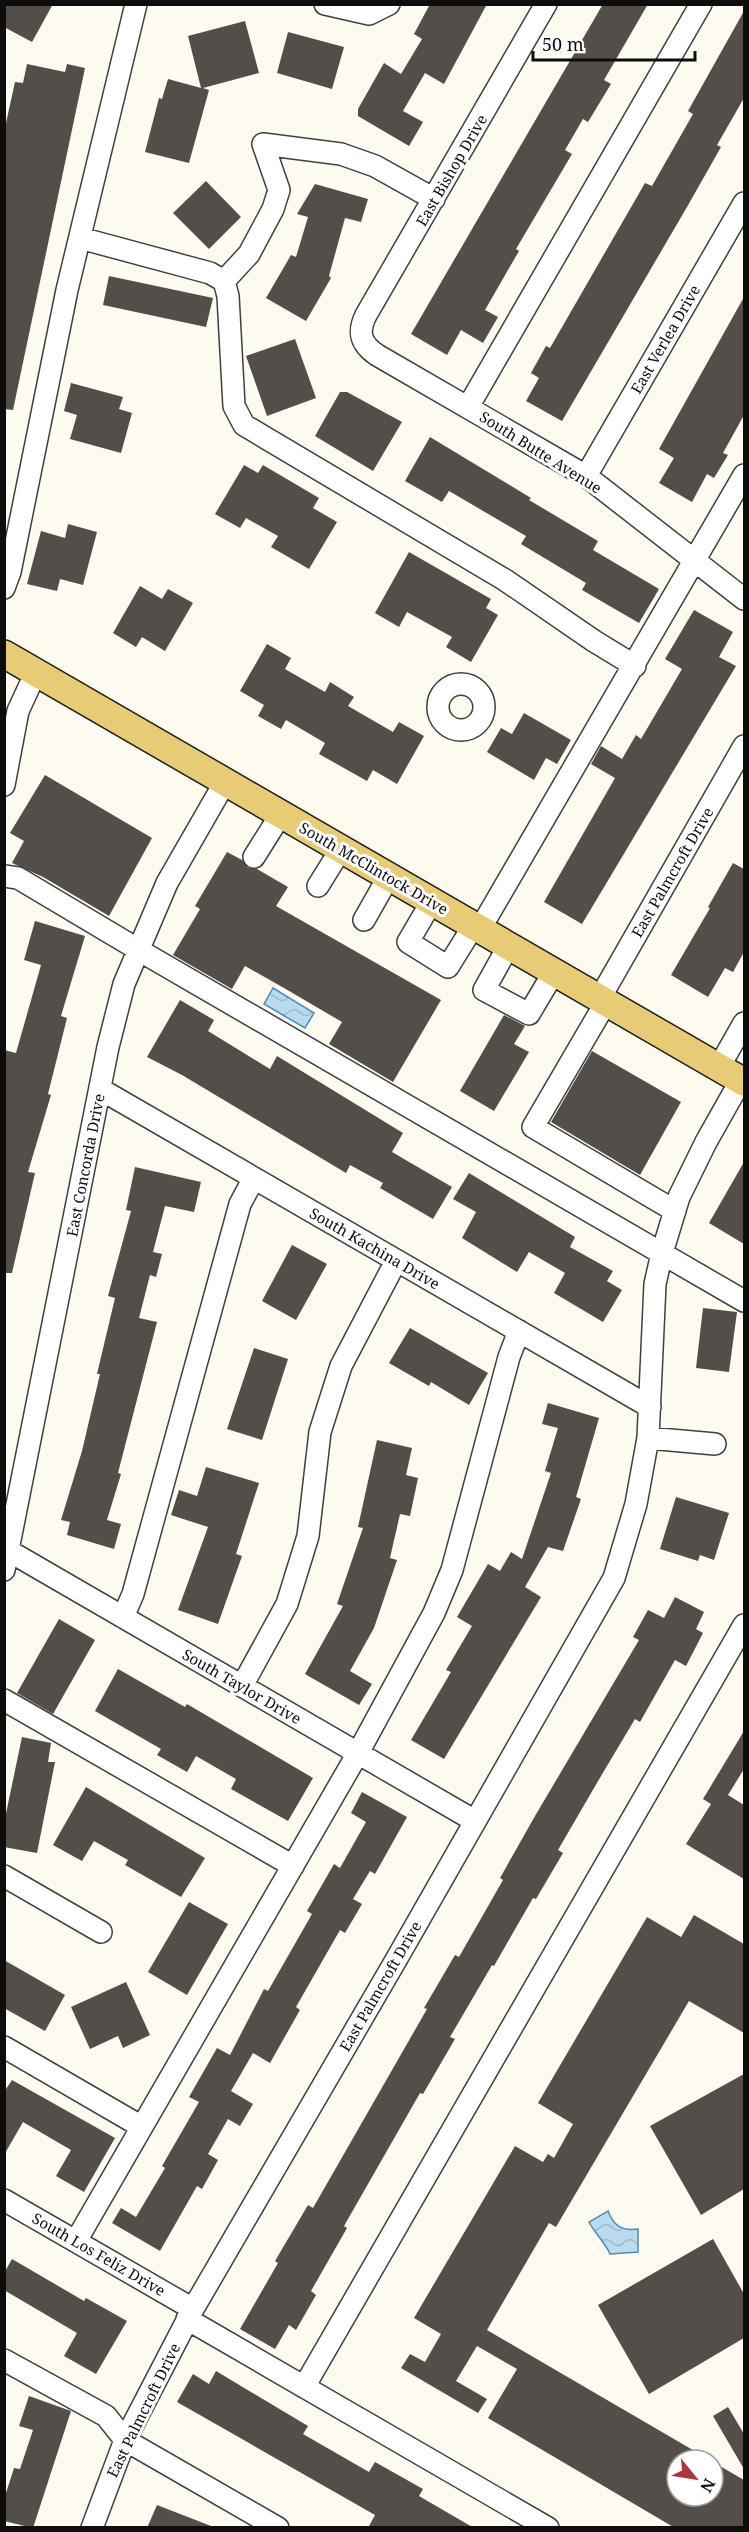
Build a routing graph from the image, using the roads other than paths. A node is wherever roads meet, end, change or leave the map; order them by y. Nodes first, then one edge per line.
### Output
1 (136, 4) edge
2 (326, 4) edge
3 (389, 4) edge
4 (546, 4) edge
5 (701, 4) edge
6 (434, 199) junction
7 (744, 203) edge
8 (80, 238) junction
9 (224, 281) junction
10 (360, 337) joint
11 (468, 407) junction
12 (744, 475) edge
13 (586, 476) junction
14 (695, 561) junction
15 (4, 588) edge
16 (744, 599) edge
17 (4, 654) edge
18 (635, 666) junction
19 (36, 672) junction
20 (744, 746) edge
21 (225, 782) junction
22 (4, 785) edge
23 (281, 814) junction
24 (341, 849) junction
25 (254, 857) dead end
26 (4, 876) edge
27 (389, 876) junction
28 (318, 886) dead end
29 (432, 901) junction
30 (364, 920) dead end
31 (477, 927) junction
32 (509, 945) junction
33 (137, 950) junction
34 (554, 972) junction
35 (603, 1000) junction
36 (744, 1023) edge
37 (735, 1077) edge
38 (100, 1089) junction
39 (254, 1178) junction
40 (675, 1211) junction
41 (662, 1252) junction
42 (396, 1261) junction
43 (744, 1301) edge
44 (519, 1331) junction
45 (650, 1407) junction
46 (648, 1438) junction
47 (715, 1444) dead end
48 (7, 1560) edge
49 (123, 1617) junction
50 (744, 1625) edge
51 (242, 1686) junction
52 (4, 1700) edge
53 (358, 1753) junction
54 (475, 1821) junction
55 (293, 1866) junction
56 (4, 1876) edge
57 (102, 1932) dead end
58 (4, 2047) edge
59 (142, 2127) junction
60 (4, 2200) edge
61 (76, 2241) junction
62 (190, 2314) junction
63 (4, 2360) edge
64 (304, 2387) junction
65 (125, 2440) junction
66 (272, 2526) edge
67 (92, 2528) edge
68 (548, 2528) edge

1 - 8 street
2 - 3 street
4 - 6 street, East Bishop Drive
5 - 11 street
6 - 9 street
6 - 10 street, East Bishop Drive
7 - 13 street, East Verlea Drive
8 - 9 street
8 - 15 street
9 - 18 street
10 - 11 street, South Butte Avenue
11 - 13 street, South Butte Avenue
12 - 14 street
13 - 14 street, South Butte Avenue
14 - 16 street, South Butte Avenue
14 - 18 street
17 - 19 main road, South McClintock Drive
18 - 31 street
19 - 21 main road, South McClintock Drive
19 - 22 street
20 - 35 street, East Palmcroft Drive
21 - 23 main road, South McClintock Drive
21 - 33 street, East Concorda Drive
23 - 24 main road, South McClintock Drive
23 - 25 street
24 - 27 main road, South McClintock Drive
24 - 28 street
26 - 33 street
27 - 29 main road, South McClintock Drive
27 - 30 street
29 - 31 main road, South McClintock Drive
29 - 31 street
31 - 32 main road, South McClintock Drive
32 - 34 main road, South McClintock Drive
32 - 34 street
33 - 38 street, East Concorda Drive
33 - 41 street
34 - 35 main road, South McClintock Drive
35 - 37 main road, South McClintock Drive
35 - 40 street, East Palmcroft Drive
36 - 37 street, East Palmcroft Drive
37 - 40 street, East Palmcroft Drive
38 - 39 street, South Kachina Drive
38 - 48 street, East Concorda Drive
39 - 42 street, South Kachina Drive
39 - 49 street
40 - 41 street, East Palmcroft Drive
41 - 43 street
41 - 45 street, East Palmcroft Drive
42 - 44 street, South Kachina Drive
42 - 51 street
44 - 45 street, South Kachina Drive
44 - 53 street
45 - 46 street, East Palmcroft Drive
46 - 47 street
46 - 54 street, East Palmcroft Drive
48 - 49 street, South Taylor Drive
49 - 51 street, South Taylor Drive
50 - 64 street
51 - 53 street, South Taylor Drive
52 - 55 street
53 - 54 street, South Taylor Drive
53 - 55 street
54 - 62 street, East Palmcroft Drive
55 - 59 street
56 - 57 street
58 - 59 street
59 - 61 street
60 - 61 street, South Los Feliz Drive
61 - 62 street, South Los Feliz Drive
62 - 64 street, South Los Feliz Drive
62 - 65 street, East Palmcroft Drive
63 - 65 street
64 - 68 street, South Los Feliz Drive
65 - 66 street
65 - 67 street, East Palmcroft Drive

